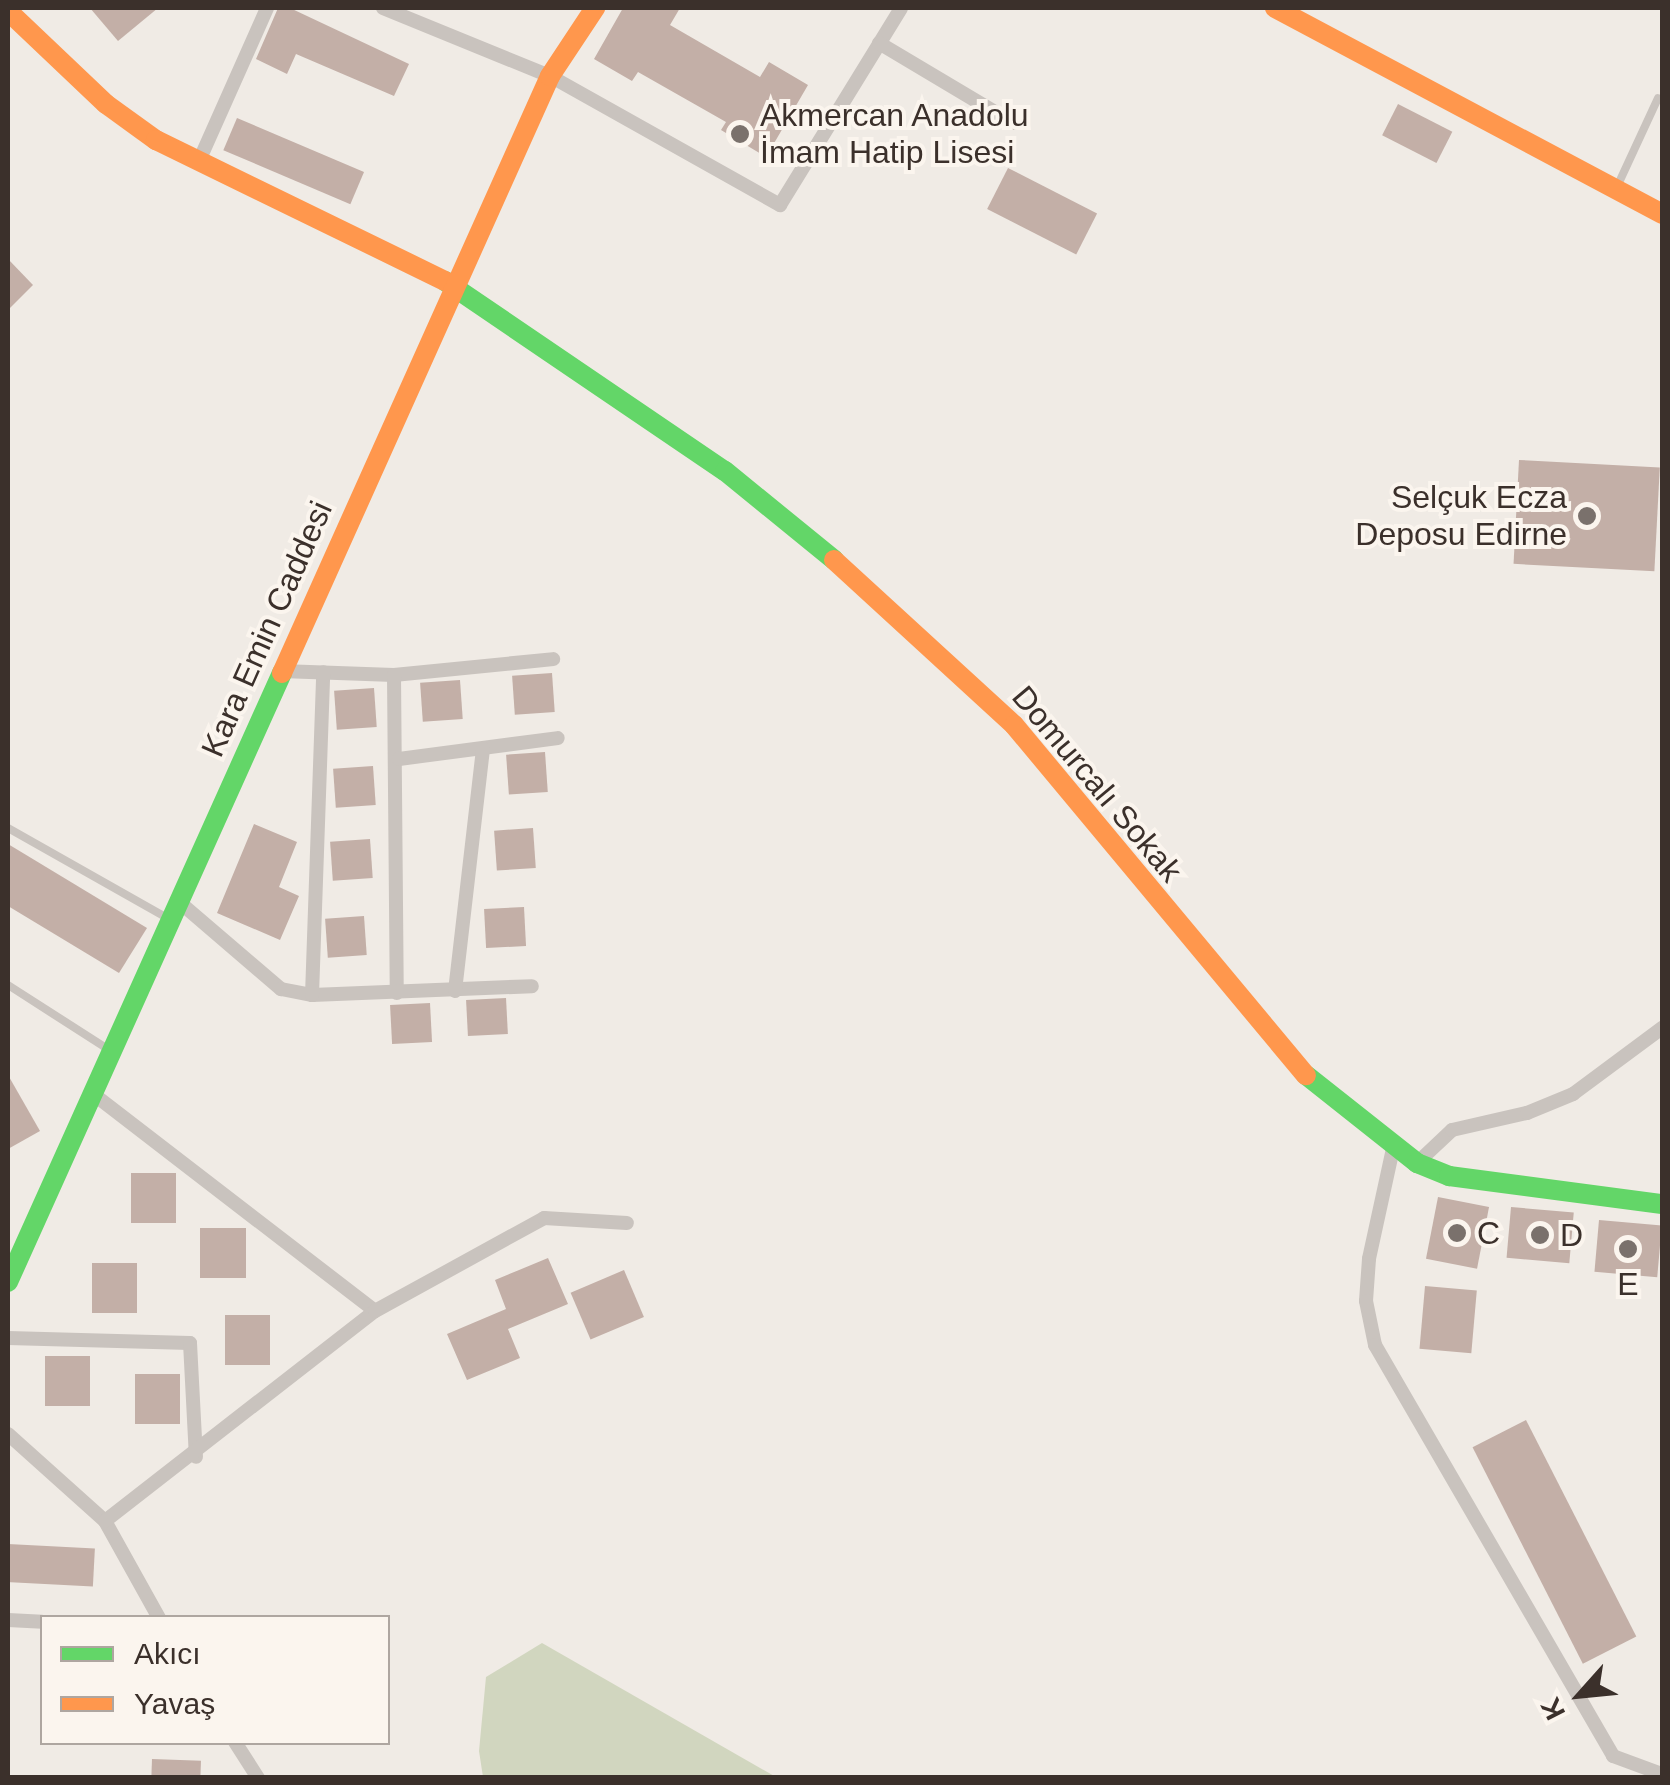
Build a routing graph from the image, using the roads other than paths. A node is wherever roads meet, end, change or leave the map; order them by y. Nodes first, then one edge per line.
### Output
1 (268, 8) edge
2 (383, 8) edge
3 (595, 8) edge
4 (901, 8) edge
5 (1275, 8) edge
6 (8, 10) edge
7 (879, 43) junction
8 (550, 76) junction
9 (1658, 98) dead end
10 (1013, 123) dead end
11 (199, 161) junction
12 (1616, 189) junction
13 (1662, 214) edge
14 (456, 286) junction
15 (553, 659) dead end
16 (281, 671) junction
17 (323, 672) junction
18 (394, 675) junction
19 (558, 738) dead end
20 (483, 748) junction
21 (399, 759) junction
22 (8, 828) edge
23 (173, 909) junction
24 (8, 985) edge
25 (532, 986) dead end
26 (455, 990) junction
27 (397, 993) junction
28 (312, 996) junction
29 (1662, 1028) edge
30 (111, 1050) junction
31 (92, 1093) junction
32 (1394, 1144) junction
33 (1417, 1162) junction
34 (1662, 1204) edge
35 (627, 1223) dead end
36 (8, 1282) edge
37 (374, 1311) junction
38 (8, 1338) edge
39 (8, 1434) edge
40 (196, 1456) junction
41 (105, 1520) junction
42 (158, 1615) edge
43 (8, 1620) edge
44 (40, 1622) edge
45 (237, 1745) edge
46 (1662, 1774) edge
47 (258, 1778) edge

1 - 11 street
2 - 8 street
3 - 8 street, Kara Emin Caddesi
4 - 7 street
5 - 12 street
6 - 11 street, Domurcalı Sokak
7 - 8 street
7 - 10 street
8 - 14 street, Kara Emin Caddesi
9 - 12 lane
11 - 14 street, Domurcalı Sokak
12 - 13 street
14 - 16 street, Kara Emin Caddesi
14 - 32 street, Domurcalı Sokak
15 - 18 street
16 - 17 street
16 - 23 street, Kara Emin Caddesi
17 - 18 street
17 - 28 street
18 - 21 street
19 - 20 street
20 - 21 street
20 - 26 street
21 - 27 street
22 - 23 lane
23 - 28 street
23 - 30 street, Kara Emin Caddesi
24 - 30 lane
25 - 26 street
26 - 27 street
27 - 28 street
29 - 33 street
30 - 31 street, Kara Emin Caddesi
31 - 36 street, Kara Emin Caddesi
31 - 37 street
32 - 33 street, Domurcalı Sokak
32 - 46 street
33 - 34 street, Domurcalı Sokak
35 - 37 street
37 - 40 street
38 - 40 street
39 - 41 street
40 - 41 street
41 - 42 street
43 - 44 street
45 - 47 street

